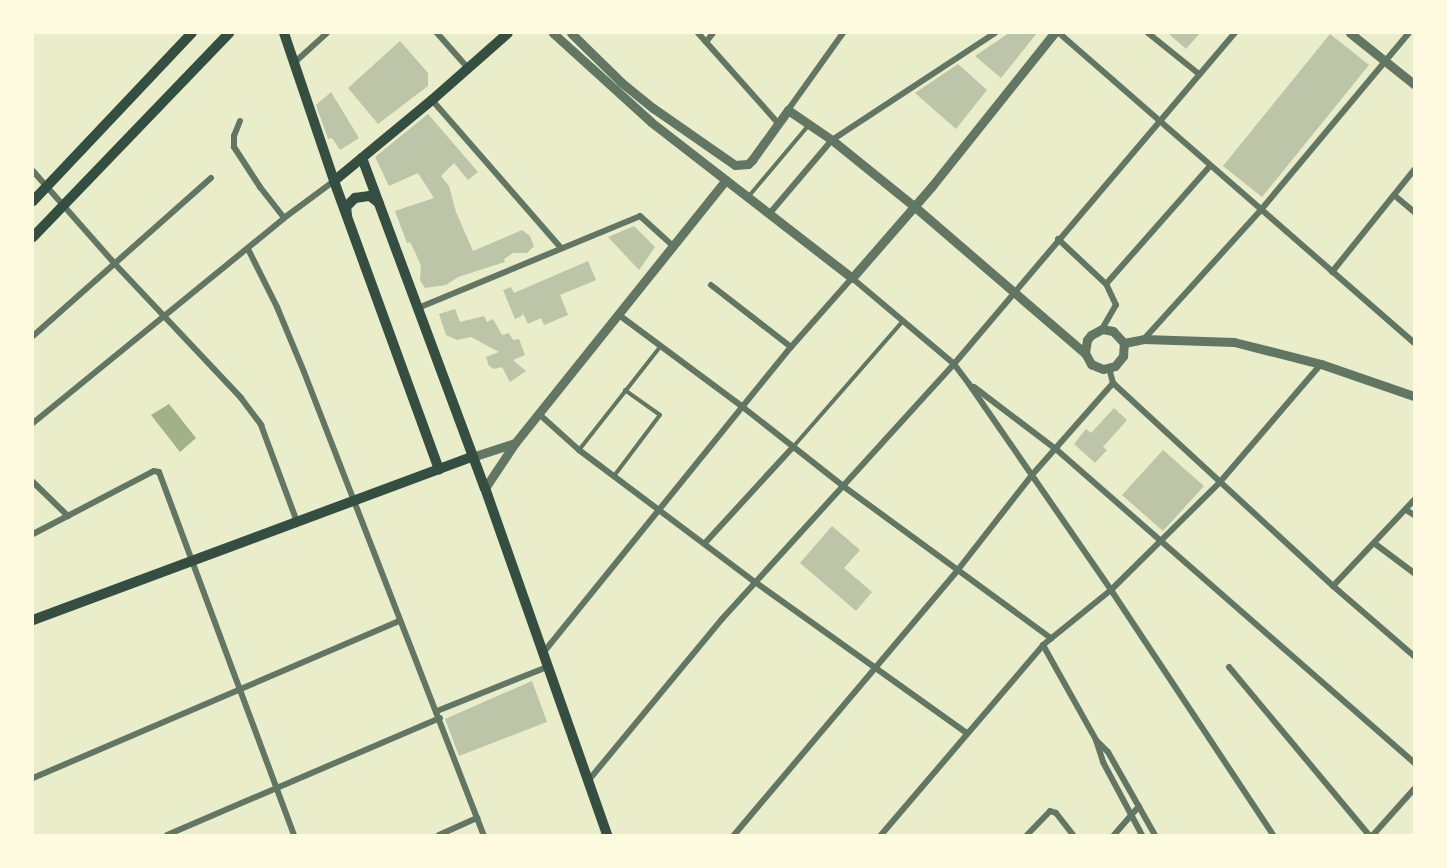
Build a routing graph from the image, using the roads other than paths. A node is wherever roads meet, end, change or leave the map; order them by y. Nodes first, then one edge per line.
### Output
1 (229, 33) edge
2 (284, 33) edge
3 (327, 33) edge
4 (437, 33) edge
5 (553, 33) edge
6 (571, 33) edge
7 (698, 33) edge
8 (713, 33) edge
9 (843, 33) edge
10 (995, 33) edge
11 (1054, 33) edge
12 (1059, 33) edge
13 (1148, 33) edge
14 (1235, 33) edge
15 (1350, 33) edge
16 (1409, 33) edge
17 (191, 34) edge
18 (500, 36) edge
19 (705, 42) junction
20 (1385, 61) junction
21 (295, 62) junction
22 (468, 68) junction
23 (1199, 74) junction
24 (1414, 84) edge
25 (432, 100) junction
26 (788, 110) junction
27 (240, 121) dead end
28 (1159, 122) junction
29 (778, 123) junction
30 (809, 125) junction
31 (832, 140) junction
32 (362, 158) junction
33 (1210, 166) junction
34 (1414, 170) edge
35 (33, 171) edge
36 (212, 178) dead end
37 (726, 180) junction
38 (334, 181) junction
39 (46, 186) junction
40 (1394, 195) junction
41 (748, 197) junction
42 (33, 201) edge
43 (379, 203) junction
44 (64, 206) junction
45 (915, 207) junction
46 (1260, 211) junction
47 (1414, 212) edge
48 (770, 213) junction
49 (347, 216) junction
50 (284, 218) junction
51 (33, 237) edge
52 (1058, 239) junction
53 (672, 245) junction
54 (561, 248) junction
55 (248, 249) junction
56 (114, 263) junction
57 (1332, 272) junction
58 (852, 278) junction
59 (1106, 284) junction
60 (711, 285) dead end
61 (1014, 293) junction
62 (418, 308) junction
63 (619, 315) junction
64 (166, 316) junction
65 (902, 322) junction
66 (1102, 329) junction
67 (33, 336) edge
68 (1144, 339) junction
69 (1124, 343) junction
70 (1414, 343) edge
71 (660, 347) junction
72 (791, 347) junction
73 (1085, 353) junction
74 (954, 364) junction
75 (1321, 364) junction
76 (1110, 368) junction
77 (1113, 382) junction
78 (969, 384) junction
79 (625, 390) junction
80 (1414, 396) edge
81 (744, 408) junction
82 (539, 414) junction
83 (33, 423) edge
84 (515, 443) junction
85 (793, 447) junction
86 (579, 450) junction
87 (1057, 450) junction
88 (472, 457) junction
89 (439, 470) junction
90 (1032, 475) junction
91 (614, 476) junction
92 (33, 482) edge
93 (1220, 482) junction
94 (843, 486) junction
95 (485, 488) junction
96 (1414, 500) edge
97 (353, 501) junction
98 (660, 509) junction
99 (1406, 510) junction
100 (1414, 515) edge
101 (68, 516) junction
102 (297, 522) junction
103 (33, 534) edge
104 (1160, 541) junction
105 (705, 543) junction
106 (1374, 543) junction
107 (193, 562) junction
108 (957, 571) junction
109 (1414, 573) edge
110 (755, 582) junction
111 (1333, 586) junction
112 (1112, 590) junction
113 (33, 620) edge
114 (400, 621) junction
115 (1052, 638) junction
116 (1043, 645) junction
117 (542, 654) junction
118 (1414, 656) edge
119 (547, 667) junction
120 (1229, 667) dead end
121 (875, 668) junction
122 (238, 690) junction
123 (437, 711) junction
124 (440, 718) junction
125 (967, 733) junction
126 (1096, 740) junction
127 (1414, 763) edge
128 (33, 778) edge
129 (587, 782) junction
130 (277, 786) junction
131 (1414, 789) edge
132 (1139, 806) junction
133 (1131, 814) junction
134 (477, 818) junction
135 (167, 835) edge
136 (294, 835) edge
137 (439, 835) edge
138 (484, 835) edge
139 (607, 835) edge
140 (734, 835) edge
141 (881, 835) edge
142 (1027, 835) edge
143 (1073, 835) edge
144 (1114, 835) edge
145 (1142, 835) edge
146 (1155, 835) edge
147 (1273, 835) edge
148 (1371, 835) edge

1 - 44 main road
2 - 21 main road
3 - 21 street
4 - 22 street
5 - 37 street
6 - 29 street
7 - 19 street
8 - 19 street
9 - 26 street
10 - 31 street
11 - 45 street
12 - 28 street
13 - 23 street
14 - 23 street
15 - 20 street
16 - 20 street
17 - 39 main road
18 - 22 main road
19 - 29 street
20 - 24 street
20 - 46 street
21 - 38 main road
22 - 25 main road
23 - 28 street
25 - 32 main road
25 - 54 street
26 - 29 street
26 - 30 street
27 - 50 street
28 - 33 street
28 - 52 street
30 - 31 street
30 - 41 lane
31 - 45 street
31 - 48 street
32 - 38 main road
32 - 43 main road
33 - 46 street
33 - 59 street
34 - 40 street
35 - 39 street
36 - 56 street
37 - 41 street
37 - 53 street
38 - 49 main road
38 - 50 street
39 - 42 main road
39 - 44 street
40 - 47 street
40 - 57 street
41 - 48 street
43 - 49 main road
43 - 62 main road
44 - 51 main road
44 - 56 street
45 - 58 street
45 - 61 street
46 - 57 street
46 - 68 street
48 - 58 street
49 - 89 main road
50 - 55 street
52 - 59 street
52 - 61 street
53 - 54 street
53 - 63 street
54 - 62 street
55 - 64 street
55 - 97 street
56 - 64 street
56 - 67 street
57 - 70 street
58 - 65 street
58 - 72 street
59 - 66 street
60 - 72 street
61 - 73 street
61 - 74 street
62 - 88 main road
63 - 71 street
63 - 82 street
64 - 83 street
64 - 102 street
65 - 74 street
65 - 85 lane
66 - 69 street
66 - 73 street
68 - 69 street
68 - 75 street
69 - 76 street
71 - 79 lane
71 - 81 street
72 - 81 street
73 - 76 street
74 - 78 street
74 - 94 street
75 - 80 street
75 - 93 street
76 - 77 street
77 - 87 street
77 - 93 street
78 - 87 street
78 - 90 street
79 - 86 lane
79 - 91 lane
81 - 85 street
81 - 98 street
82 - 84 street
82 - 86 street
84 - 88 street
84 - 95 street
85 - 94 street
85 - 105 street
86 - 91 street
87 - 90 street
87 - 104 street
88 - 89 main road
88 - 95 main road
89 - 97 main road
90 - 108 street
90 - 112 street
91 - 98 street
92 - 101 street
93 - 104 street
93 - 111 street
94 - 108 street
94 - 110 street
95 - 117 main road
96 - 99 street
97 - 102 main road
97 - 114 street
98 - 105 street
98 - 117 street
99 - 100 street
99 - 106 street
101 - 103 street
101 - 107 street
102 - 107 main road
104 - 112 street
104 - 127 street
105 - 110 street
106 - 109 street
106 - 111 street
107 - 113 main road
107 - 122 street
108 - 115 street
108 - 121 street
110 - 121 street
110 - 129 street
111 - 118 street
112 - 115 street
112 - 147 street
114 - 122 street
114 - 123 street
115 - 116 street
116 - 125 street
116 - 126 street
117 - 119 main road
119 - 123 street
119 - 129 main road
120 - 148 street
121 - 125 street
121 - 140 street
122 - 128 street
122 - 130 street
123 - 124 street
124 - 130 street
124 - 134 street
125 - 141 street
126 - 132 street
126 - 133 street
129 - 139 main road
130 - 135 street
130 - 136 street
131 - 148 street
132 - 133 street
132 - 146 street
133 - 144 street
133 - 145 street
134 - 137 street
134 - 138 street
142 - 143 street

